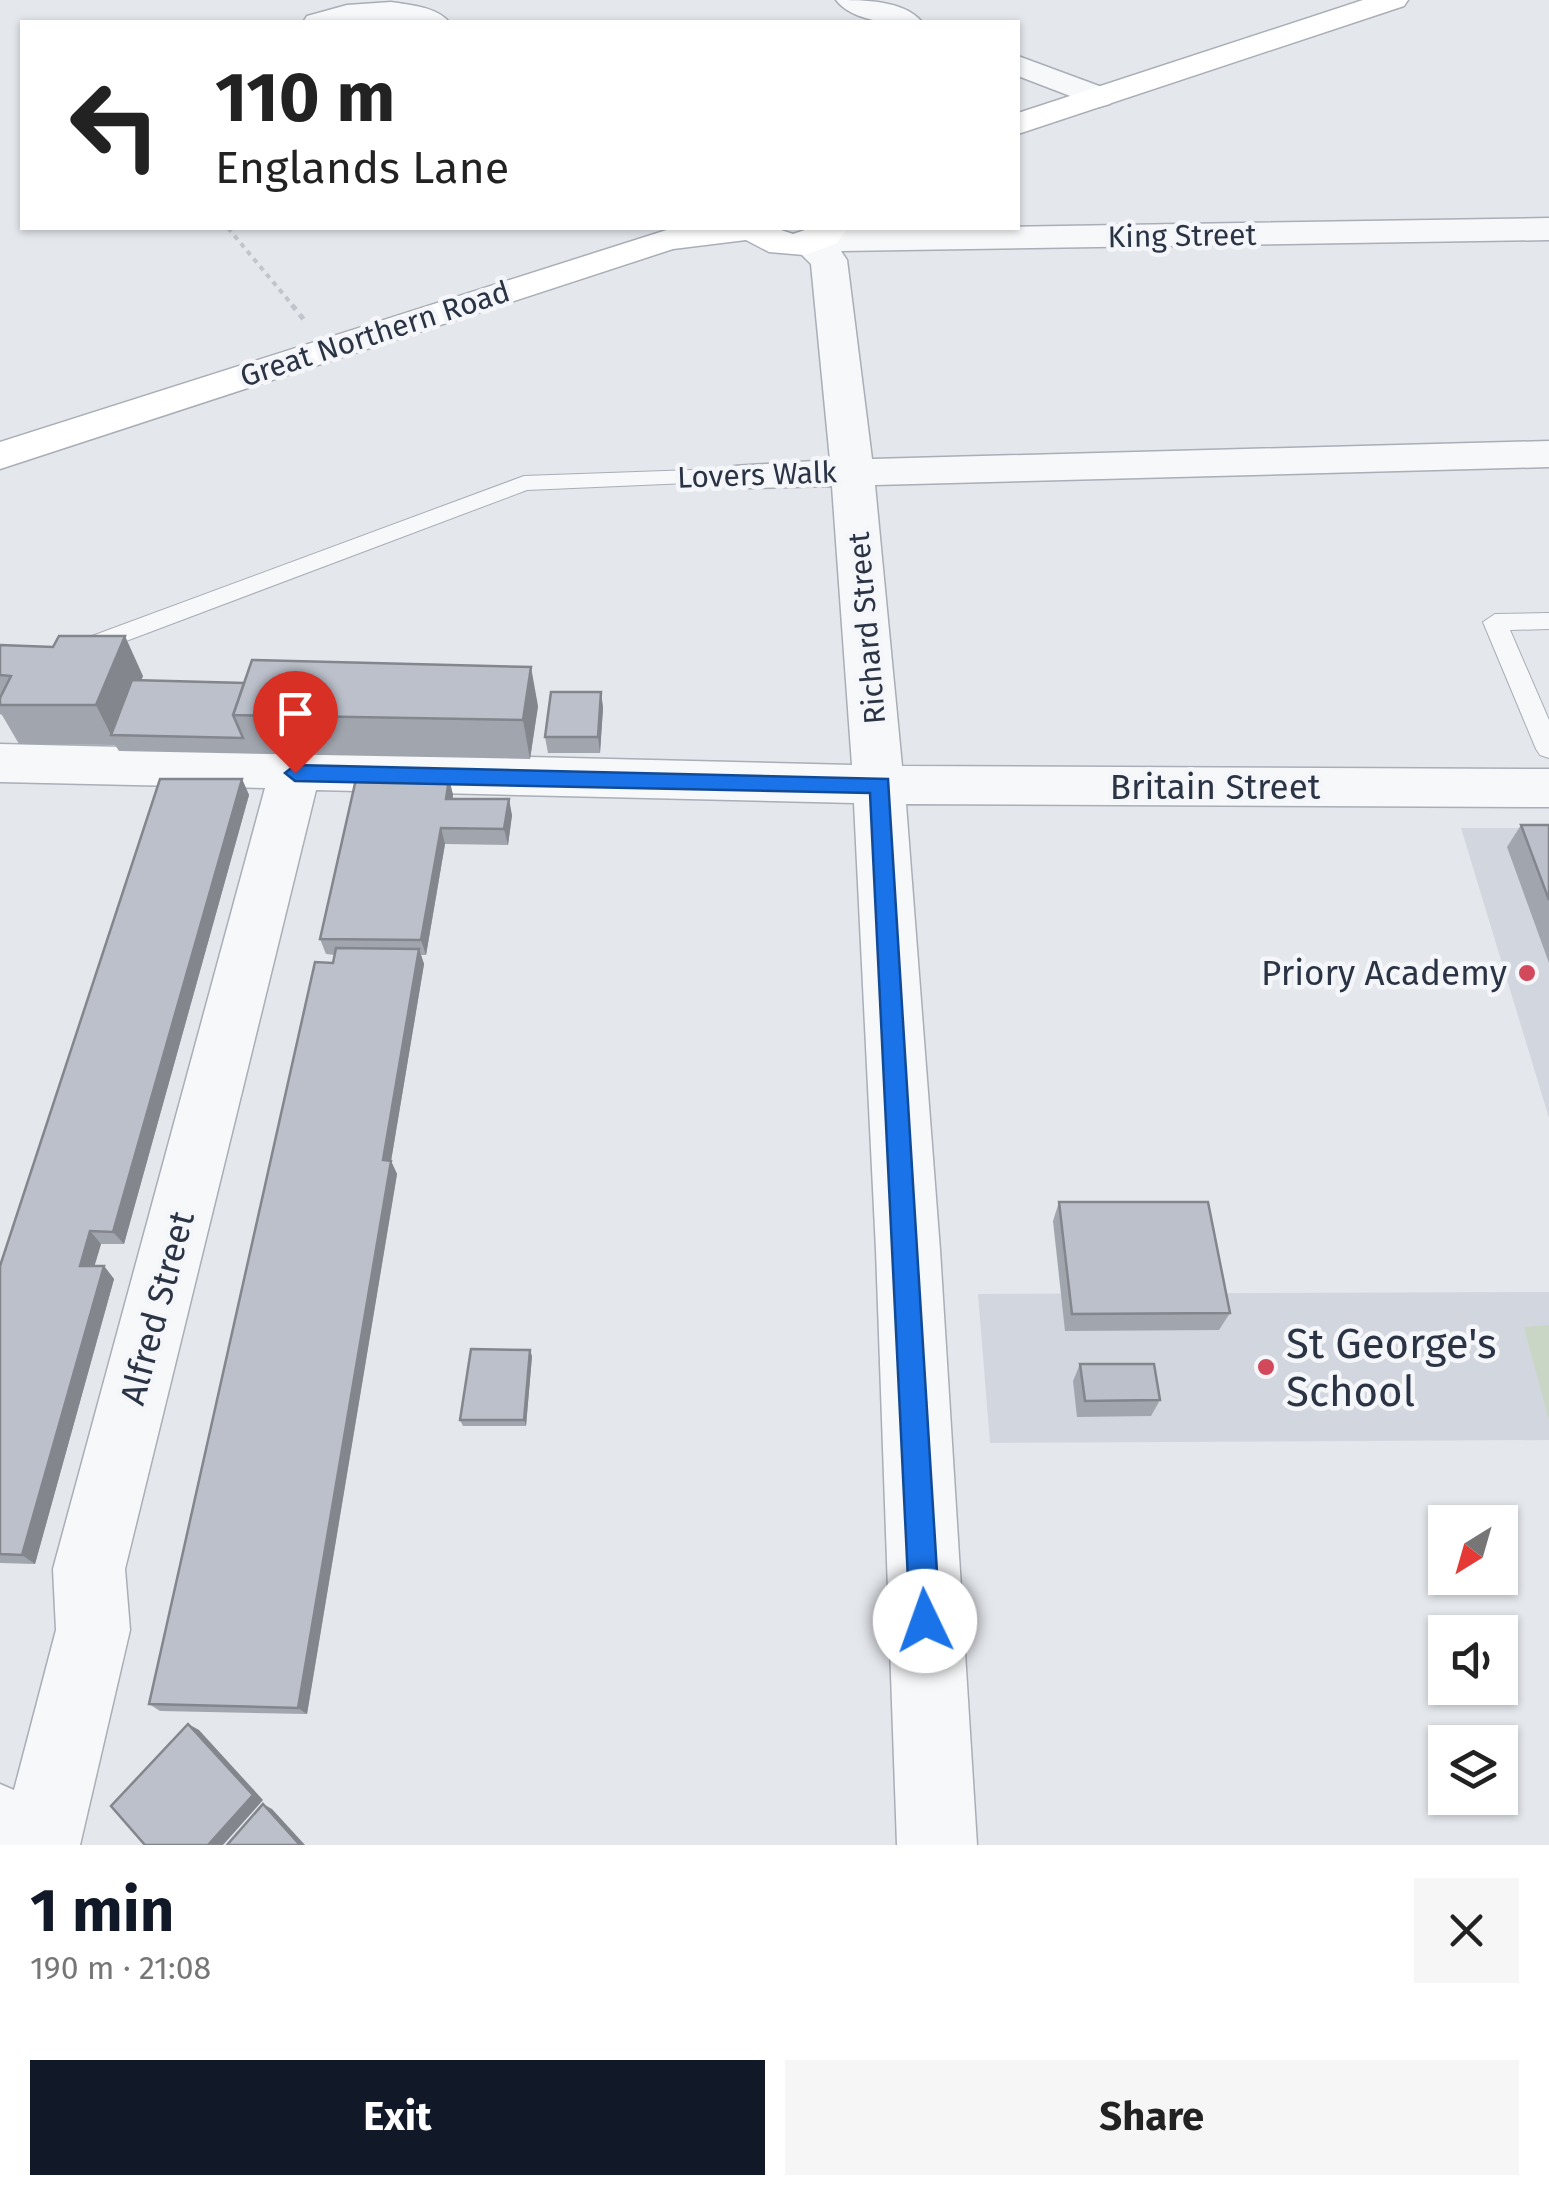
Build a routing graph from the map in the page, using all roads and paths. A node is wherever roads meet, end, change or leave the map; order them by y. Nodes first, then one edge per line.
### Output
1 (1394, 0) edge
2 (381, 5) edge
3 (860, 11) edge
4 (325, 20) edge
5 (430, 20) edge
6 (898, 20) edge
7 (1020, 66) edge
8 (1099, 97) junction
9 (1020, 123) edge
10 (1549, 229) edge
11 (230, 230) edge
12 (737, 230) edge
13 (757, 230) edge
14 (818, 237) edge
15 (307, 324) dead end
16 (1549, 454) edge
17 (0, 456) edge
18 (854, 472) junction
19 (749, 475) joint
20 (1549, 621) edge
21 (56, 658) edge
22 (1549, 749) edge
23 (0, 763) edge
24 (295, 773) junction
25 (880, 785) junction
26 (1549, 788) edge
27 (0, 1824) edge
28 (17, 1845) edge
29 (40, 1845) edge
30 (936, 1845) edge

1 - 8 street
2 - 4 street
2 - 5 street
3 - 6 street
7 - 8 street
8 - 9 street
10 - 14 street, King Street
11 - 15 path
12 - 17 street, Great Northern Road
13 - 14 street, Great Northern Road
14 - 18 street, Richard Street
16 - 18 street, Lovers Walk
18 - 19 street, Lovers Walk
18 - 25 street, Richard Street
19 - 21 lane, Lovers Walk
20 - 22 lane
23 - 24 street, Britain Street
24 - 25 street, Britain Street
24 - 29 street, Alfred Street
25 - 26 street, Britain Street
25 - 30 street, Richard Street
27 - 28 street

